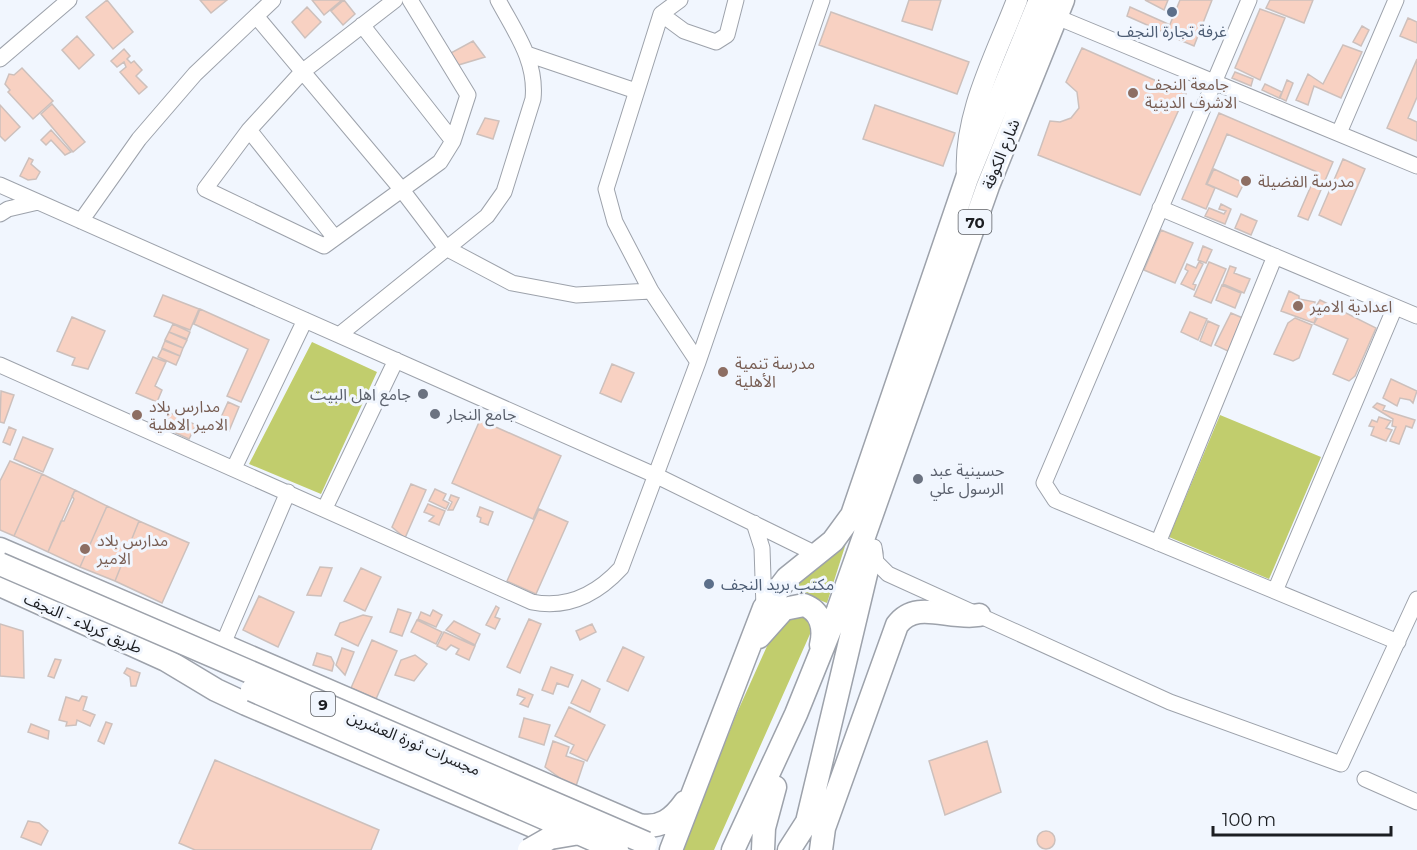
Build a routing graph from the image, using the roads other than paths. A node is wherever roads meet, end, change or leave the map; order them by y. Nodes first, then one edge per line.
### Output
1 (69, 0) edge
2 (273, 0) edge
3 (395, 0) edge
4 (410, 0) edge
5 (498, 0) edge
6 (680, 0) edge
7 (736, 0) edge
8 (822, 0) edge
9 (1017, 0) edge
10 (1040, 0) edge
11 (1074, 0) edge
12 (1249, 0) edge
13 (1396, 0) edge
14 (1064, 10) edge
15 (662, 14) junction
16 (256, 16) junction
17 (362, 25) junction
18 (527, 54) junction
19 (0, 59) edge
20 (303, 72) junction
21 (1214, 82) junction
22 (636, 91) junction
23 (249, 130) junction
24 (1339, 133) junction
25 (453, 141) junction
26 (1417, 166) edge
27 (978, 182) junction
28 (0, 185) edge
29 (402, 190) junction
30 (38, 202) junction
31 (1160, 208) junction
32 (0, 214) edge
33 (81, 221) junction
34 (335, 238) junction
35 (446, 248) junction
36 (1275, 256) junction
37 (651, 291) junction
38 (1395, 307) junction
39 (1417, 316) edge
40 (305, 320) junction
41 (339, 335) junction
42 (396, 360) junction
43 (698, 362) junction
44 (0, 365) edge
45 (889, 448) junction
46 (234, 468) junction
47 (657, 476) junction
48 (288, 492) junction
49 (325, 508) junction
50 (754, 523) junction
51 (874, 542) junction
52 (1158, 543) junction
53 (0, 549) edge
54 (816, 554) junction
55 (0, 564) edge
56 (0, 585) edge
57 (1275, 591) junction
58 (1417, 599) edge
59 (764, 608) junction
60 (979, 615) junction
61 (1398, 642) junction
62 (223, 644) junction
63 (166, 660) junction
64 (745, 661) junction
65 (816, 664) junction
66 (796, 714) junction
67 (531, 779) junction
68 (1365, 779) dead end
69 (693, 787) junction
70 (1417, 802) edge
71 (514, 819) junction
72 (654, 847) edge
73 (529, 850) edge
74 (579, 850) edge
75 (617, 850) edge
76 (671, 850) edge
77 (734, 850) edge
78 (764, 850) edge
79 (789, 850) edge
80 (821, 850) edge

1 - 19 street
2 - 16 street
3 - 17 street
4 - 25 street
5 - 18 street
6 - 15 street
7 - 15 street
8 - 43 street
9 - 27 main road
10 - 27 highway, شارع الكوفة / 70
11 - 14 main road
12 - 21 street
13 - 24 street
14 - 21 street
14 - 27 highway, شارع الكوفة / 70
15 - 22 street
16 - 20 street
16 - 33 street
17 - 20 street
17 - 25 street
18 - 22 street
18 - 35 street
20 - 23 street
20 - 29 street
21 - 24 street
21 - 31 street
22 - 37 street
23 - 34 street
23 - 34 street
24 - 26 street
25 - 29 street
27 - 45 highway, شارع الكوفة / 70
28 - 30 street
29 - 34 street
29 - 35 street
30 - 32 street
30 - 33 street
31 - 36 street
31 - 52 street
33 - 40 street
35 - 37 street
35 - 41 street
36 - 38 street
36 - 52 street
37 - 43 street
38 - 39 street
38 - 57 street
40 - 41 street
40 - 46 street
41 - 42 street
42 - 47 street
42 - 49 street
43 - 47 street
44 - 46 street
45 - 51 highway
45 - 54 highway, 70
45 - 65 highway, 70
46 - 48 street
47 - 49 street
47 - 50 street
48 - 49 street
48 - 62 street
50 - 54 street
50 - 59 street
51 - 60 street
51 - 79 highway
52 - 57 street
53 - 62 highway
54 - 59 highway, 70
55 - 72 highway, مجسرات ثورة العشرين / 9, bridge
56 - 63 highway, طريق کربلاء - النجف / 9
57 - 61 street
58 - 61 street
59 - 64 highway, 70
60 - 61 street
60 - 80 highway
62 - 67 highway
63 - 71 highway
63 - 75 highway, مجسرات ثورة العشرين / 9, bridge
64 - 65 highway
64 - 69 highway, 70
65 - 66 highway, 70
66 - 77 highway, 70
66 - 78 highway
67 - 69 highway
67 - 71 highway
68 - 70 street
69 - 76 highway, 70
71 - 74 highway
72 - 73 highway, bridge

